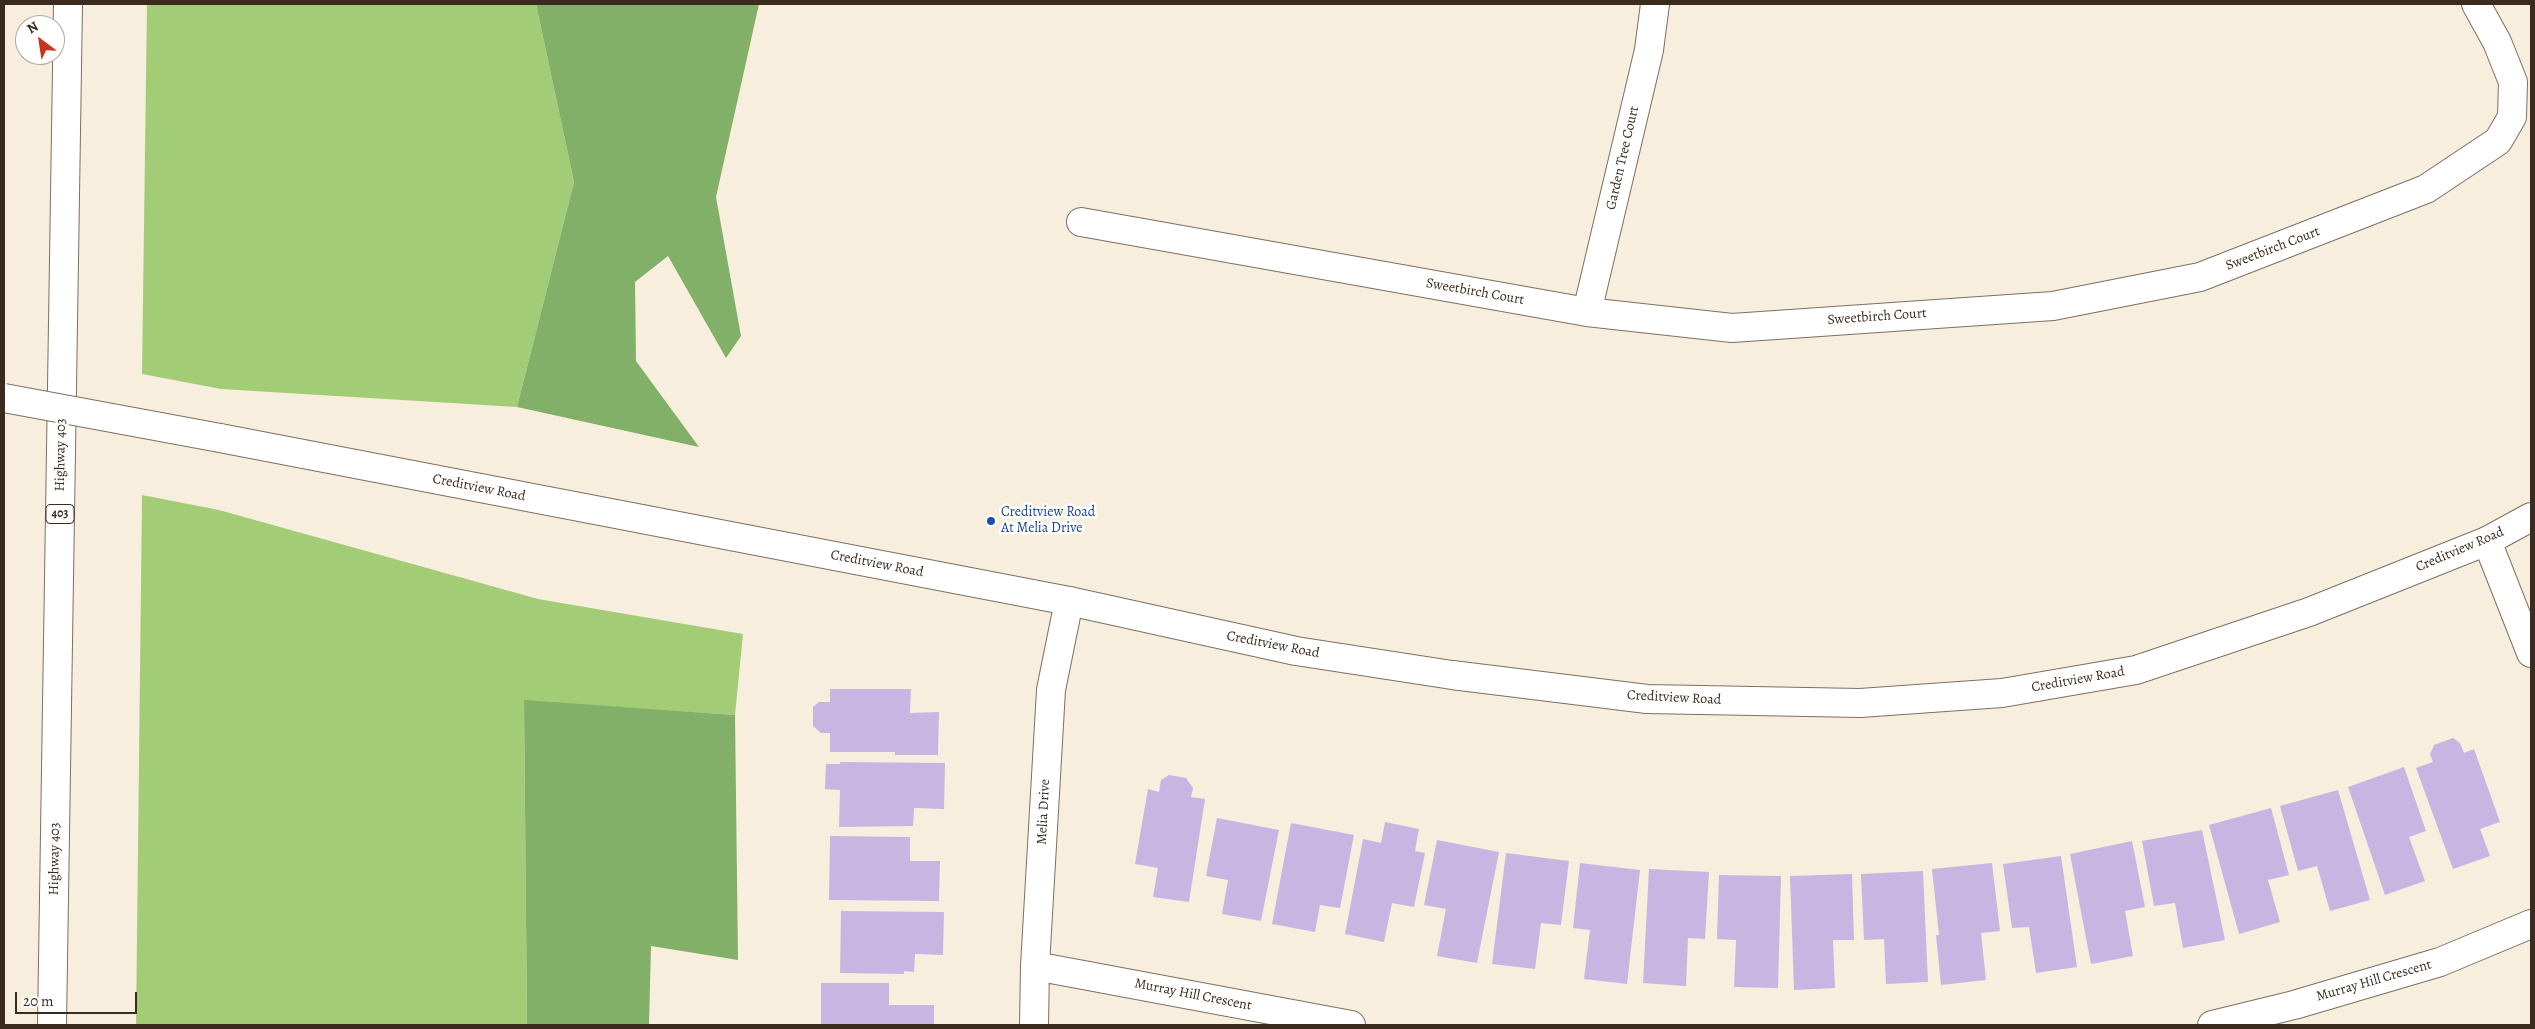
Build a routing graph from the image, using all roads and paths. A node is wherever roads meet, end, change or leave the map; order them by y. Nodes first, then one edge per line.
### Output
1 (68, 4) edge
2 (1655, 4) edge
3 (2476, 4) edge
4 (1081, 222) dead end
5 (1588, 312) junction
6 (4, 398) edge
7 (2531, 517) edge
8 (2487, 541) junction
9 (1069, 601) junction
10 (2531, 653) edge
11 (2531, 924) edge
12 (1035, 966) junction
13 (52, 1025) edge
14 (1034, 1025) edge
15 (1351, 1025) edge
16 (2212, 1025) edge

1 - 13 main road, Highway 403 / 403
2 - 5 main road, Garden Tree Court
3 - 5 main road, Sweetbirch Court
4 - 5 main road, Sweetbirch Court
6 - 9 main road, Creditview Road, bridge
7 - 8 main road, Creditview Road
8 - 9 main road, Creditview Road
8 - 10 main road
9 - 12 main road, Melia Drive
11 - 16 main road, Murray Hill Crescent
12 - 14 main road, Melia Drive
12 - 15 main road, Murray Hill Crescent

